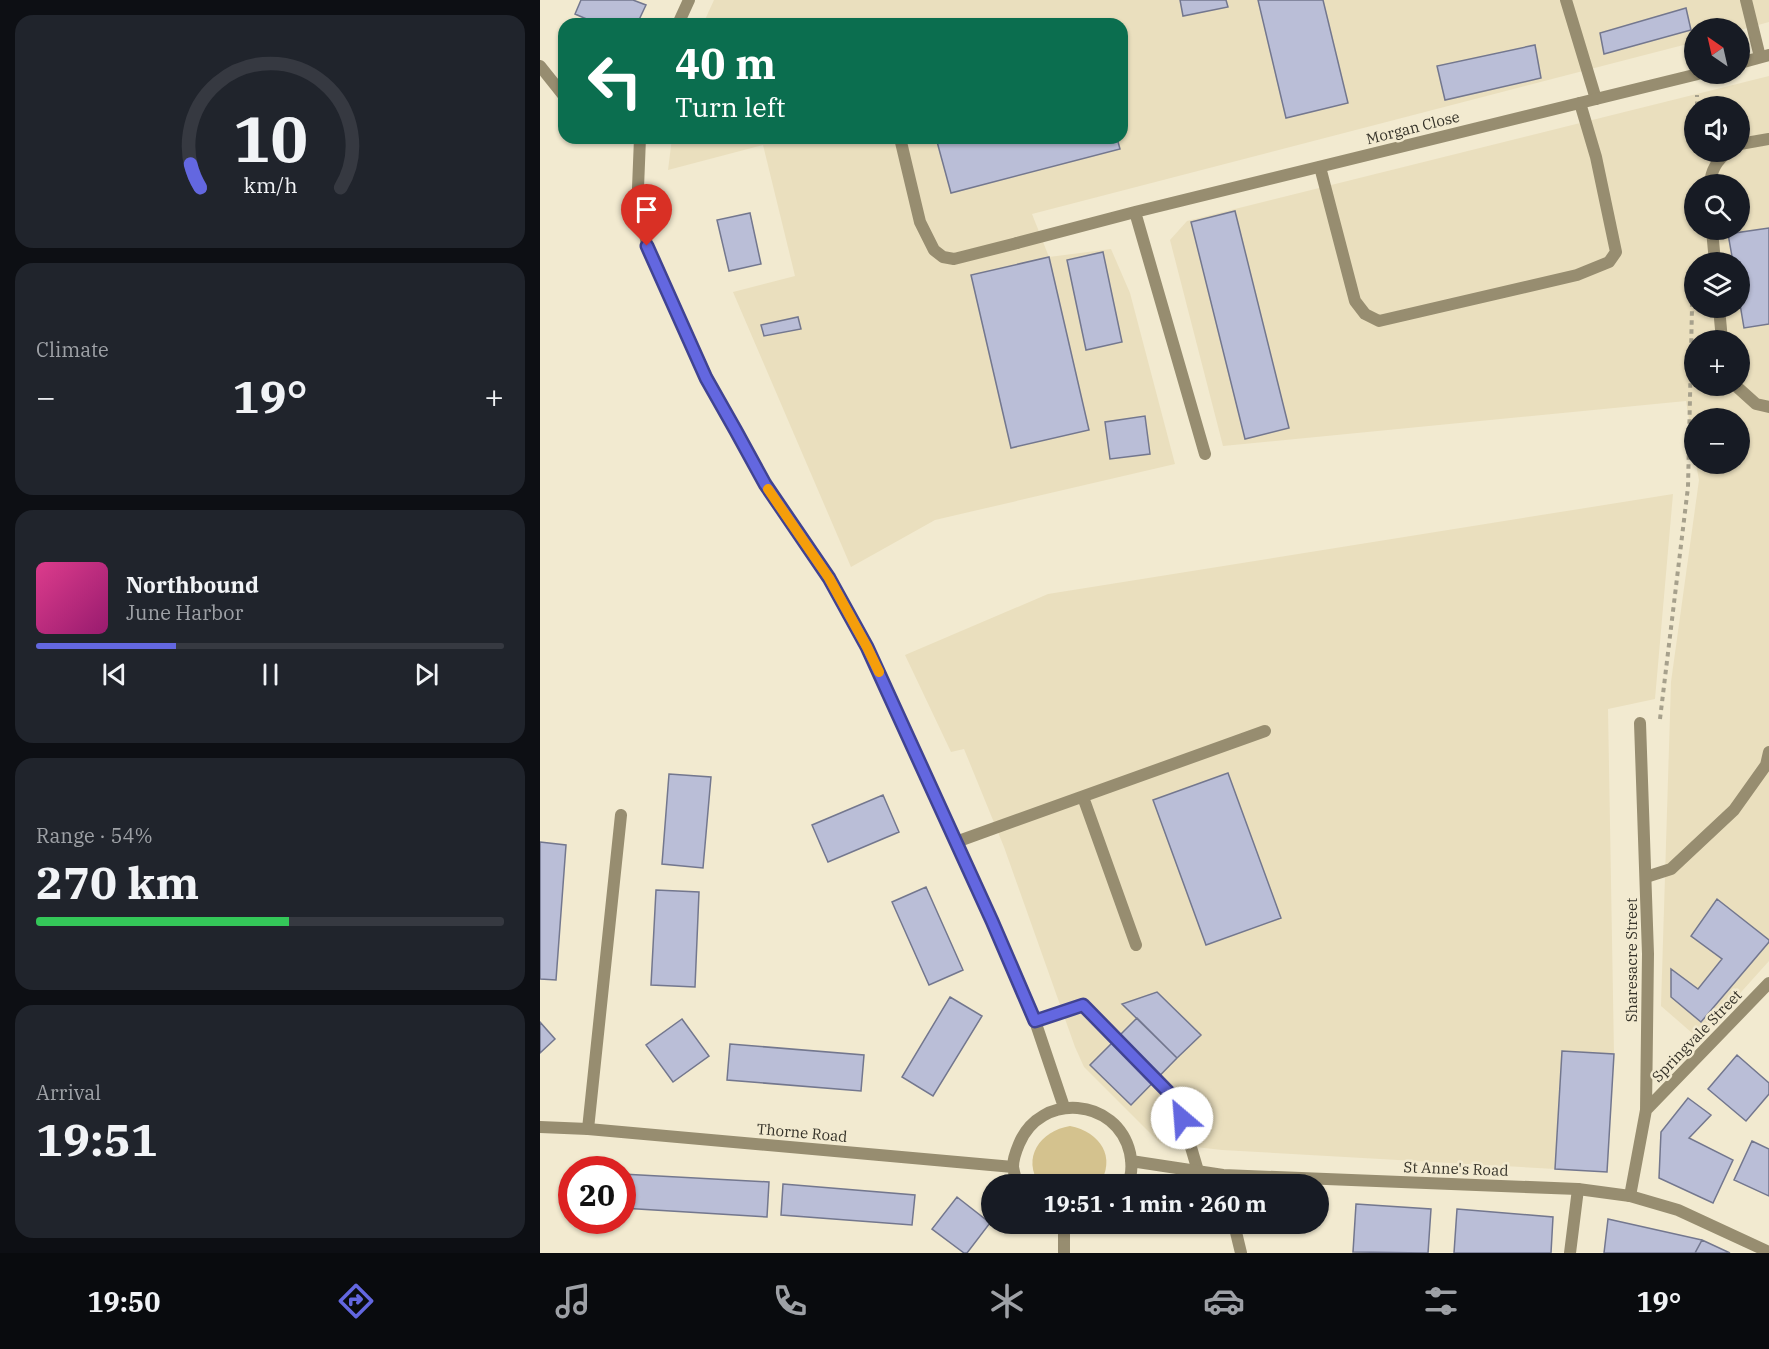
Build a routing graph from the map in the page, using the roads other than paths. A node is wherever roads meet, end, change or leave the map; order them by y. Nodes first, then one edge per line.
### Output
1 (689, 0) edge
2 (1566, 0) edge
3 (1746, 0) edge
4 (681, 18) edge
5 (1765, 56) edge
6 (1750, 60) edge
7 (540, 66) edge
8 (1684, 77) edge
9 (558, 88) edge
10 (1596, 99) junction
11 (1580, 103) junction
12 (1769, 139) edge
13 (1750, 142) edge
14 (639, 144) edge
15 (901, 144) edge
16 (1320, 167) junction
17 (1135, 212) junction
18 (1747, 396) edge
19 (1769, 407) edge
20 (1205, 454) dead end
21 (1640, 723) road end
22 (1265, 731) dead end
23 (1769, 752) edge
24 (1083, 797) junction
25 (621, 815) dead end
26 (956, 842) junction
27 (1646, 877) junction
28 (1136, 945) dead end
29 (1769, 983) edge
30 (1035, 1021) junction
31 (1065, 1107) junction
32 (1646, 1110) junction
33 (540, 1126) edge
34 (588, 1129) junction
35 (1131, 1161) junction
36 (1013, 1167) junction
37 (1198, 1171) junction
38 (1015, 1174) edge
39 (1130, 1174) edge
40 (1207, 1174) edge
41 (1329, 1183) edge
42 (1578, 1189) junction
43 (1630, 1196) junction
44 (1064, 1234) edge
45 (1236, 1234) edge
46 (1769, 1252) edge
47 (1064, 1253) edge
48 (1241, 1253) edge
49 (1570, 1253) edge

1 - 4 street
2 - 10 street
3 - 5 street
5 - 6 street
7 - 9 street
8 - 10 street, Morgan Close
10 - 11 street, Morgan Close
11 - 16 street, Morgan Close
11 - 16 street
12 - 13 street
14 - 26 street
15 - 17 street, Morgan Close
16 - 17 street, Morgan Close
17 - 20 street
18 - 19 street
21 - 27 street, Sharesacre Street
22 - 24 street
23 - 27 street
24 - 26 street
24 - 28 street
25 - 34 street
26 - 30 street
27 - 32 street, Sharesacre Street
29 - 32 street, Springvale Street
30 - 31 street
30 - 37 street
31 - 35 street
31 - 36 street
32 - 43 street, Sharesacre Street
33 - 34 street, Thorne Road
34 - 36 street, Thorne Road
35 - 37 street, St Anne's Road
35 - 39 street
36 - 38 street
37 - 40 street, St Anne's Road
41 - 42 street, St Anne's Road
42 - 43 street, St Anne's Road
42 - 49 street
43 - 46 street, St Anne's Road
44 - 47 street
45 - 48 street

